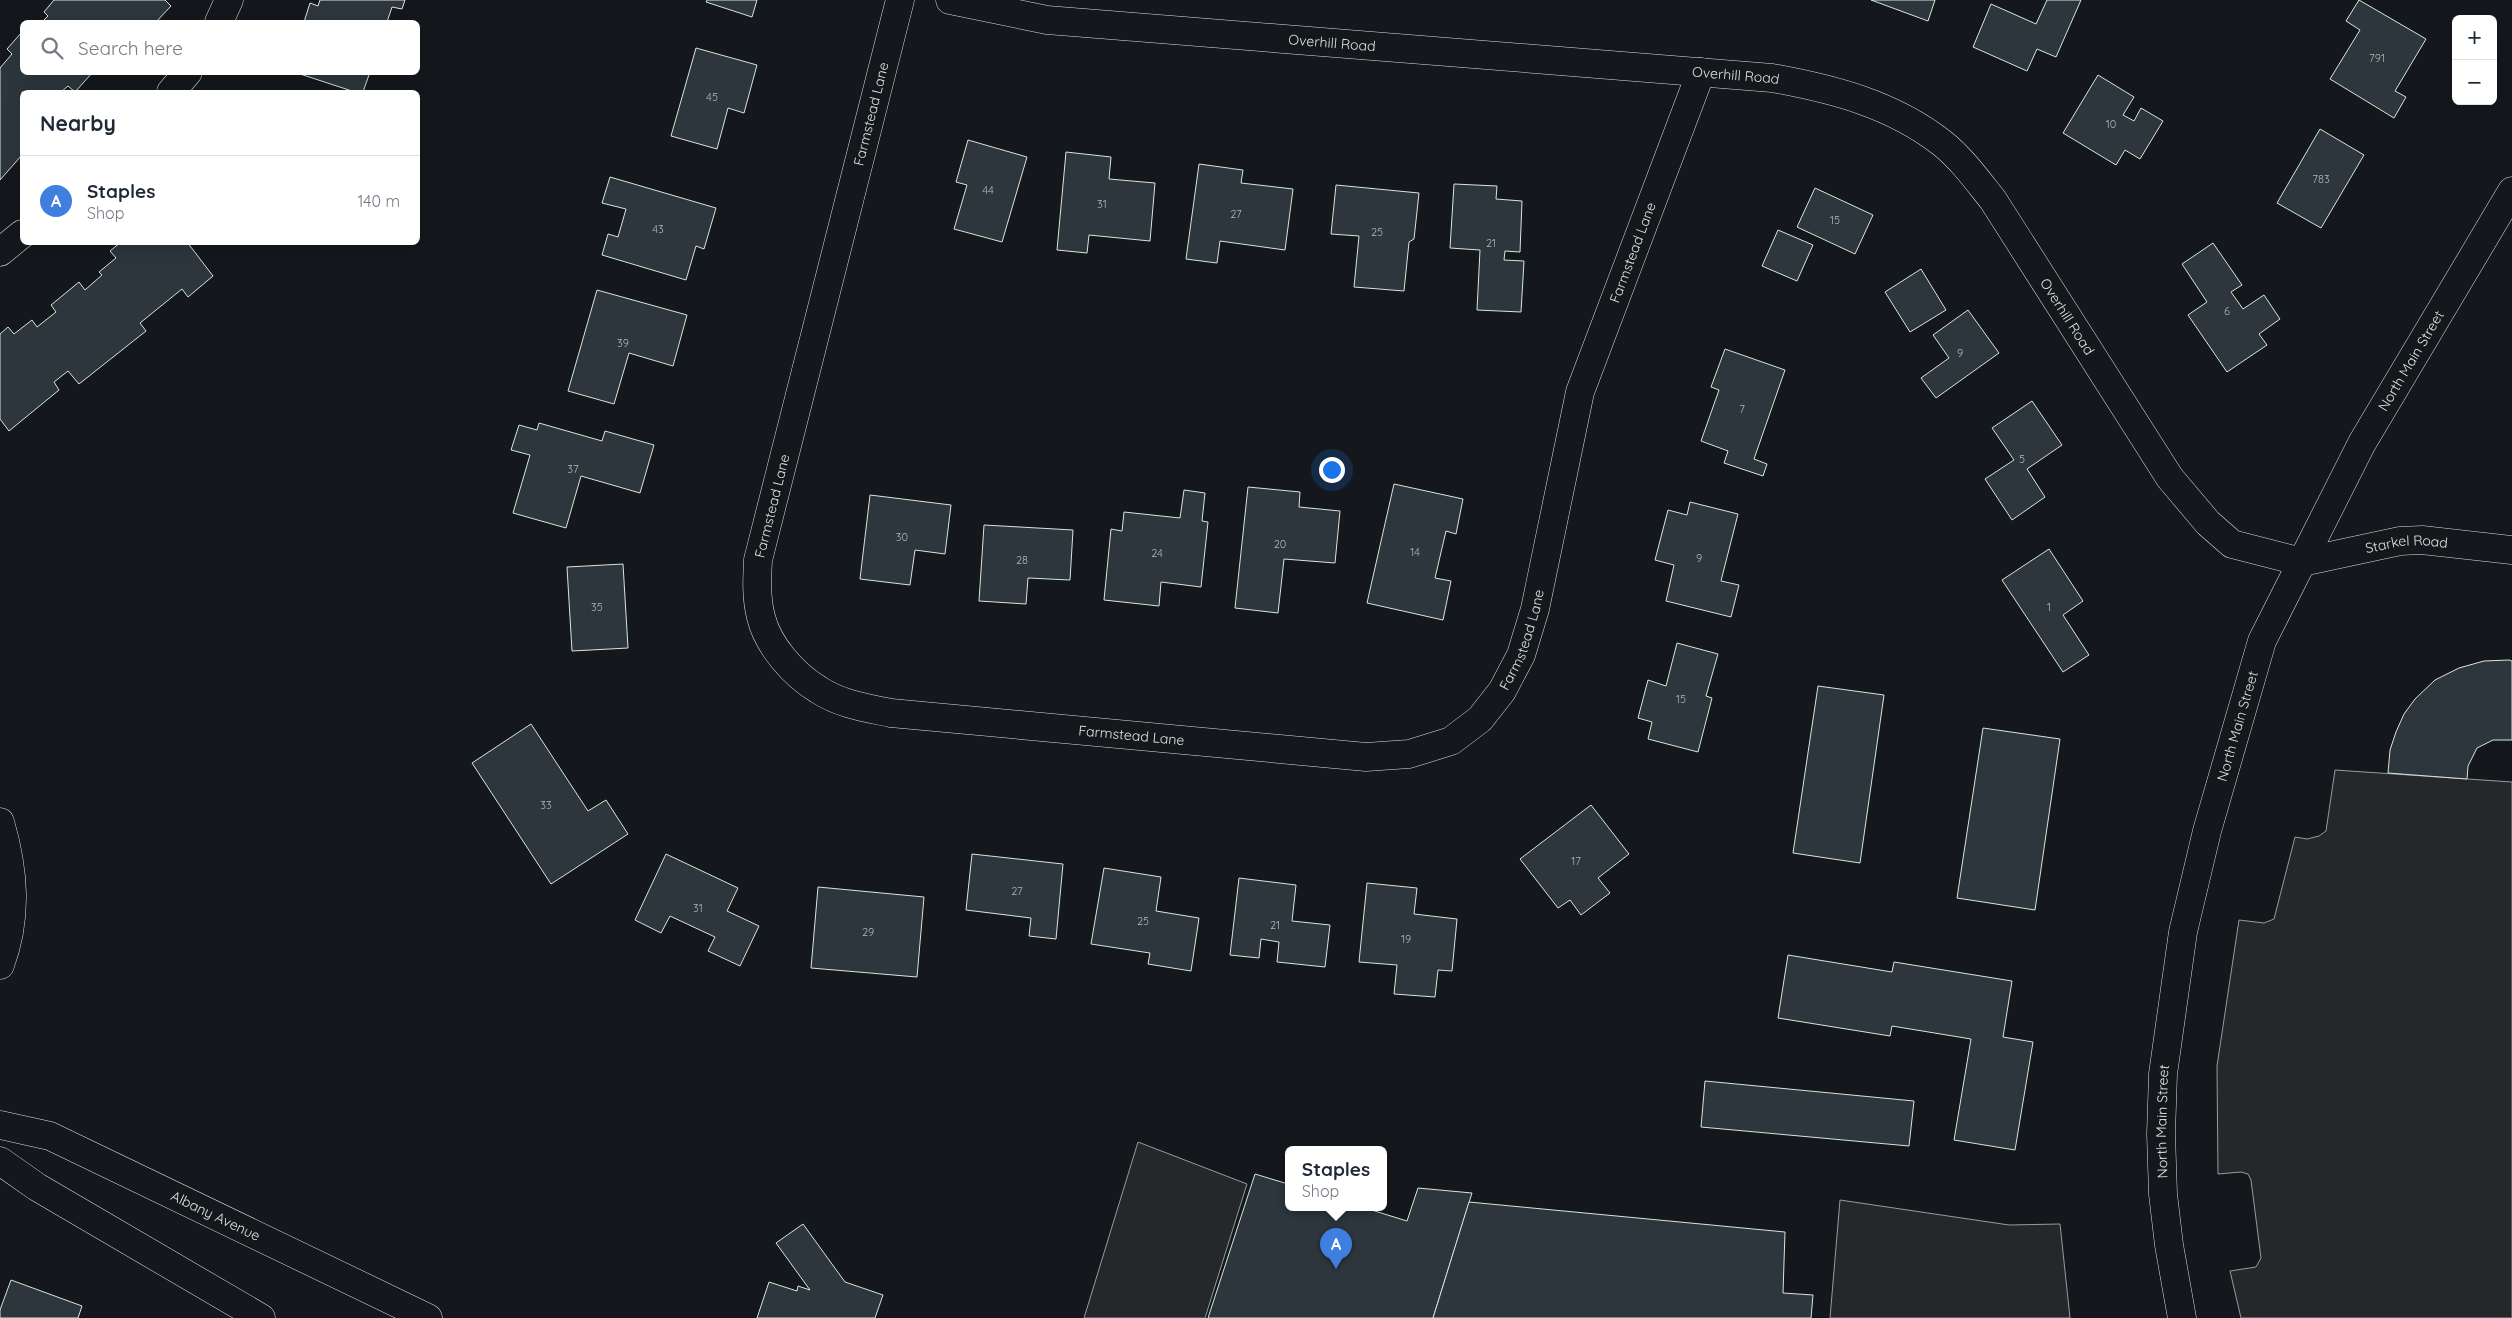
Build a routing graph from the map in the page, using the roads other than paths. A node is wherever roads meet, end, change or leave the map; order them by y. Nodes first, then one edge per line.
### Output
1 (229, 0) edge
2 (900, 0) edge
3 (950, 0) edge
4 (219, 20) edge
5 (1700, 72) junction
6 (185, 75) edge
7 (173, 90) edge
8 (2512, 191) edge
9 (20, 236) edge
10 (0, 252) edge
11 (2512, 550) edge
12 (2302, 562) junction
13 (0, 822) edge
14 (0, 965) edge
15 (0, 1125) edge
16 (0, 1160) edge
17 (261, 1318) edge
18 (428, 1318) edge
19 (2182, 1318) edge

1 - 4 main road
2 - 5 main road, Farmstead Lane
3 - 5 main road, Overhill Road
5 - 12 main road, Overhill Road
6 - 7 main road
8 - 12 main road, North Main Street
9 - 10 main road
11 - 12 main road, Starkel Road
12 - 19 main road, North Main Street
13 - 14 main road
15 - 18 main road, Albany Avenue
16 - 17 main road

